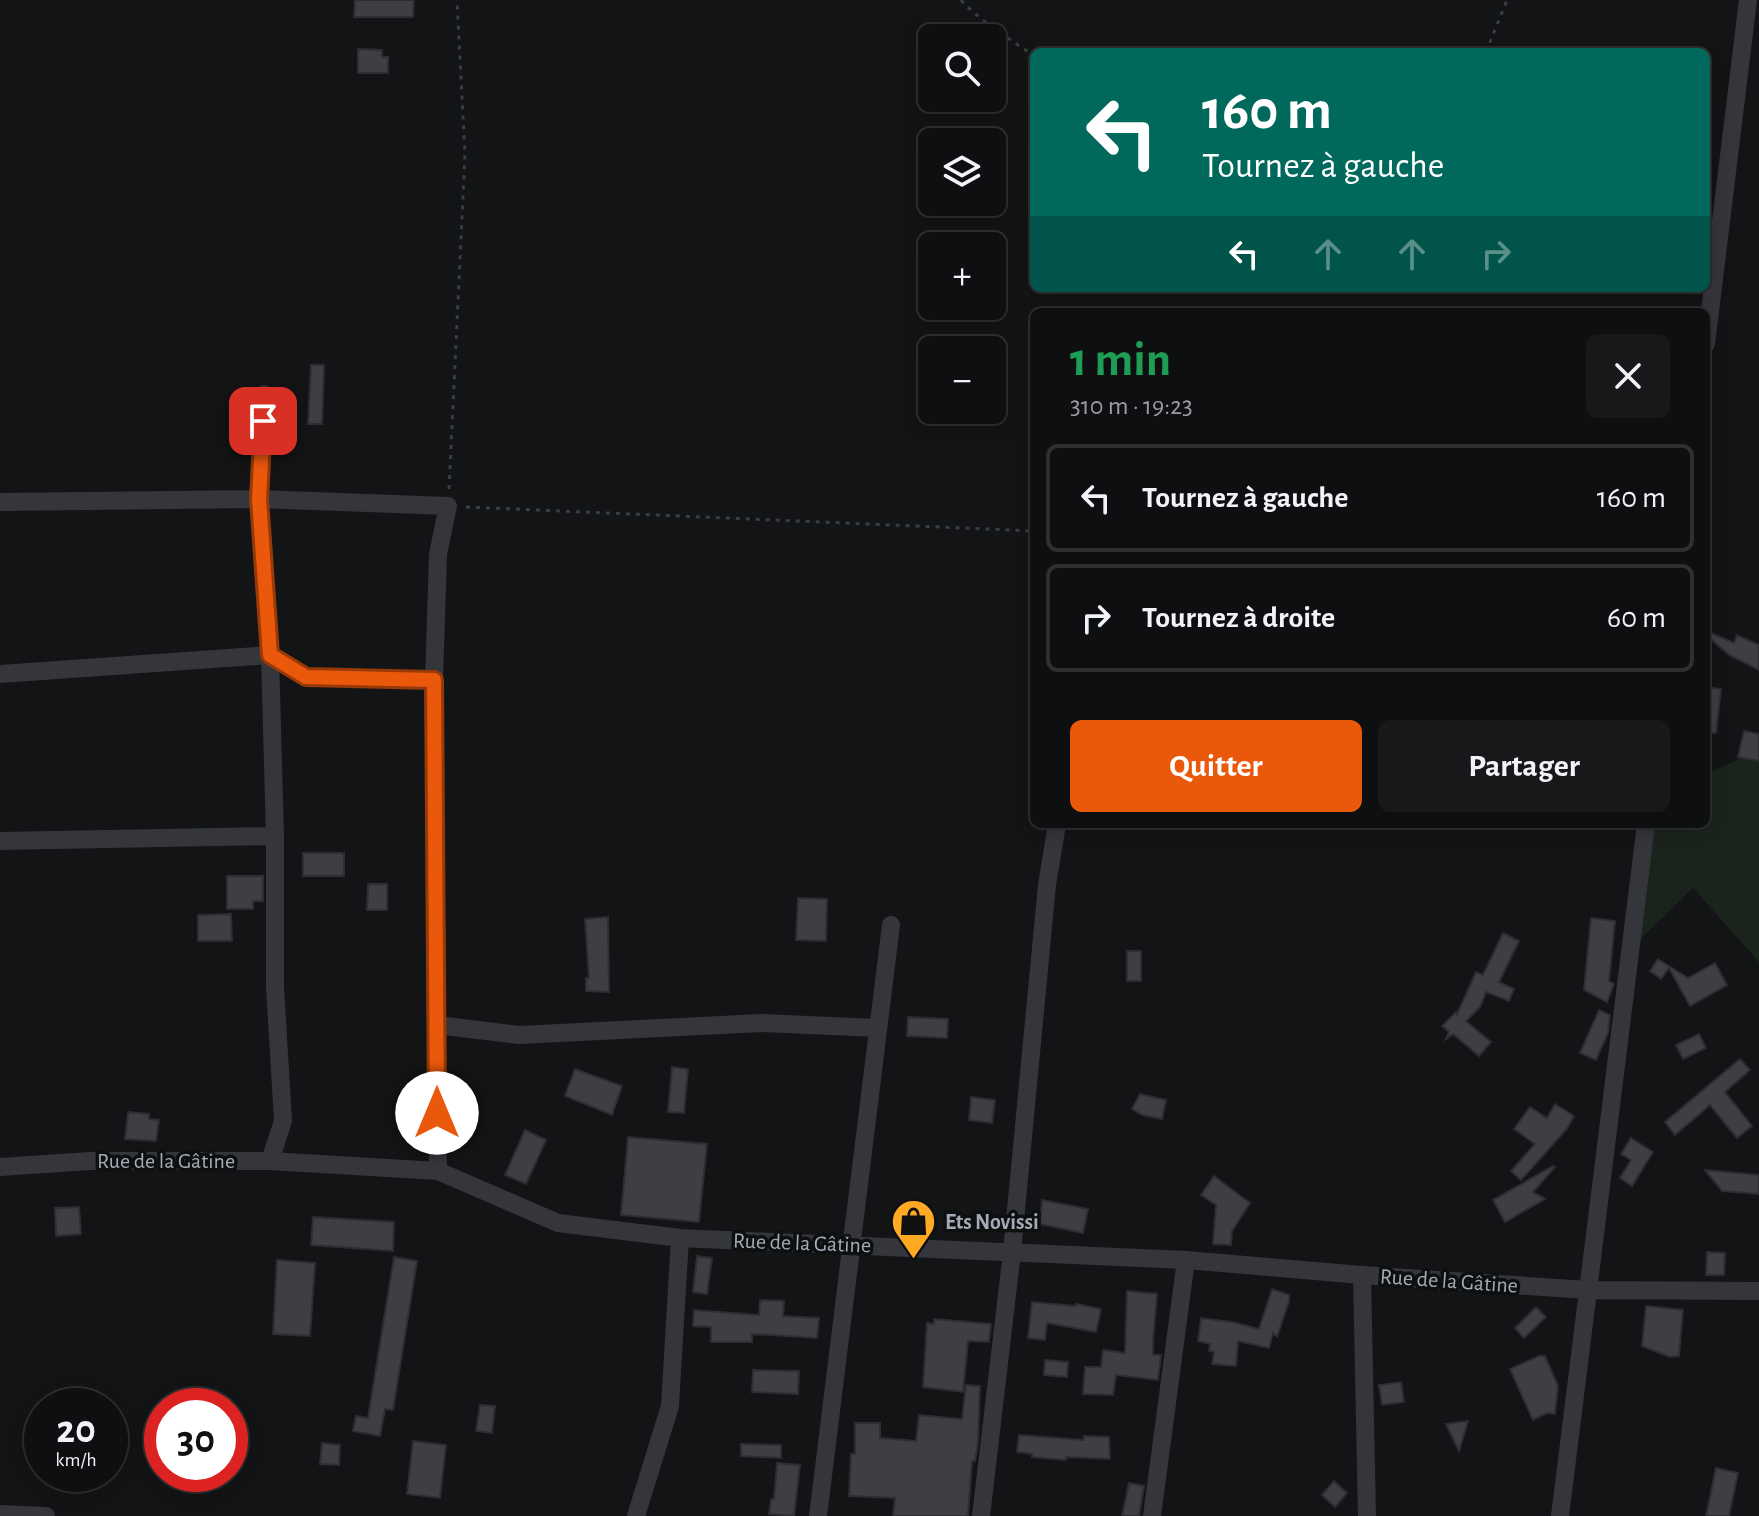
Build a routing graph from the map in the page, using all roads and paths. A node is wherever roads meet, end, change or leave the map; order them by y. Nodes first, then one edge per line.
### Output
1 (457, 0) edge
2 (961, 0) edge
3 (1507, 0) edge
4 (1748, 0) edge
5 (1488, 48) edge
6 (1030, 53) edge
7 (1710, 311) edge
8 (264, 394) dead end
9 (259, 499) junction
10 (0, 502) edge
11 (448, 506) junction
12 (1030, 531) edge
13 (270, 655) junction
14 (0, 674) edge
15 (434, 680) junction
16 (1056, 828) edge
17 (1646, 828) edge
18 (275, 836) junction
19 (0, 841) edge
20 (891, 925) dead end
21 (437, 1025) junction
22 (878, 1028) junction
23 (270, 1161) junction
24 (0, 1167) edge
25 (438, 1171) junction
26 (680, 1238) junction
27 (851, 1245) junction
28 (1012, 1252) junction
29 (1186, 1260) junction
30 (1362, 1275) junction
31 (1588, 1290) junction
32 (1759, 1291) edge
33 (0, 1514) edge
34 (46, 1516) edge
35 (636, 1516) edge
36 (818, 1516) edge
37 (981, 1516) edge
38 (1152, 1516) edge
39 (1367, 1516) edge
40 (1560, 1516) edge

1 - 11 path
2 - 6 path
3 - 5 path
4 - 7 street
8 - 9 street
9 - 10 street
9 - 11 street
9 - 13 street
11 - 12 path
11 - 15 street
13 - 14 street
13 - 15 street
13 - 18 street
15 - 21 street
16 - 28 street
17 - 31 street
18 - 19 street
18 - 23 street
20 - 22 street
21 - 22 street
21 - 25 street
22 - 27 street
23 - 24 street, Rue de la Gâtine
23 - 25 street, Rue de la Gâtine
25 - 26 street, Rue de la Gâtine
26 - 27 street, Rue de la Gâtine
26 - 35 street
27 - 28 street, Rue de la Gâtine
27 - 36 street
28 - 29 street, Rue de la Gâtine
28 - 37 street
29 - 30 street, Rue de la Gâtine
29 - 38 street
30 - 31 street, Rue de la Gâtine
30 - 39 street
31 - 32 street, Rue de la Gâtine
31 - 40 street
33 - 34 street

